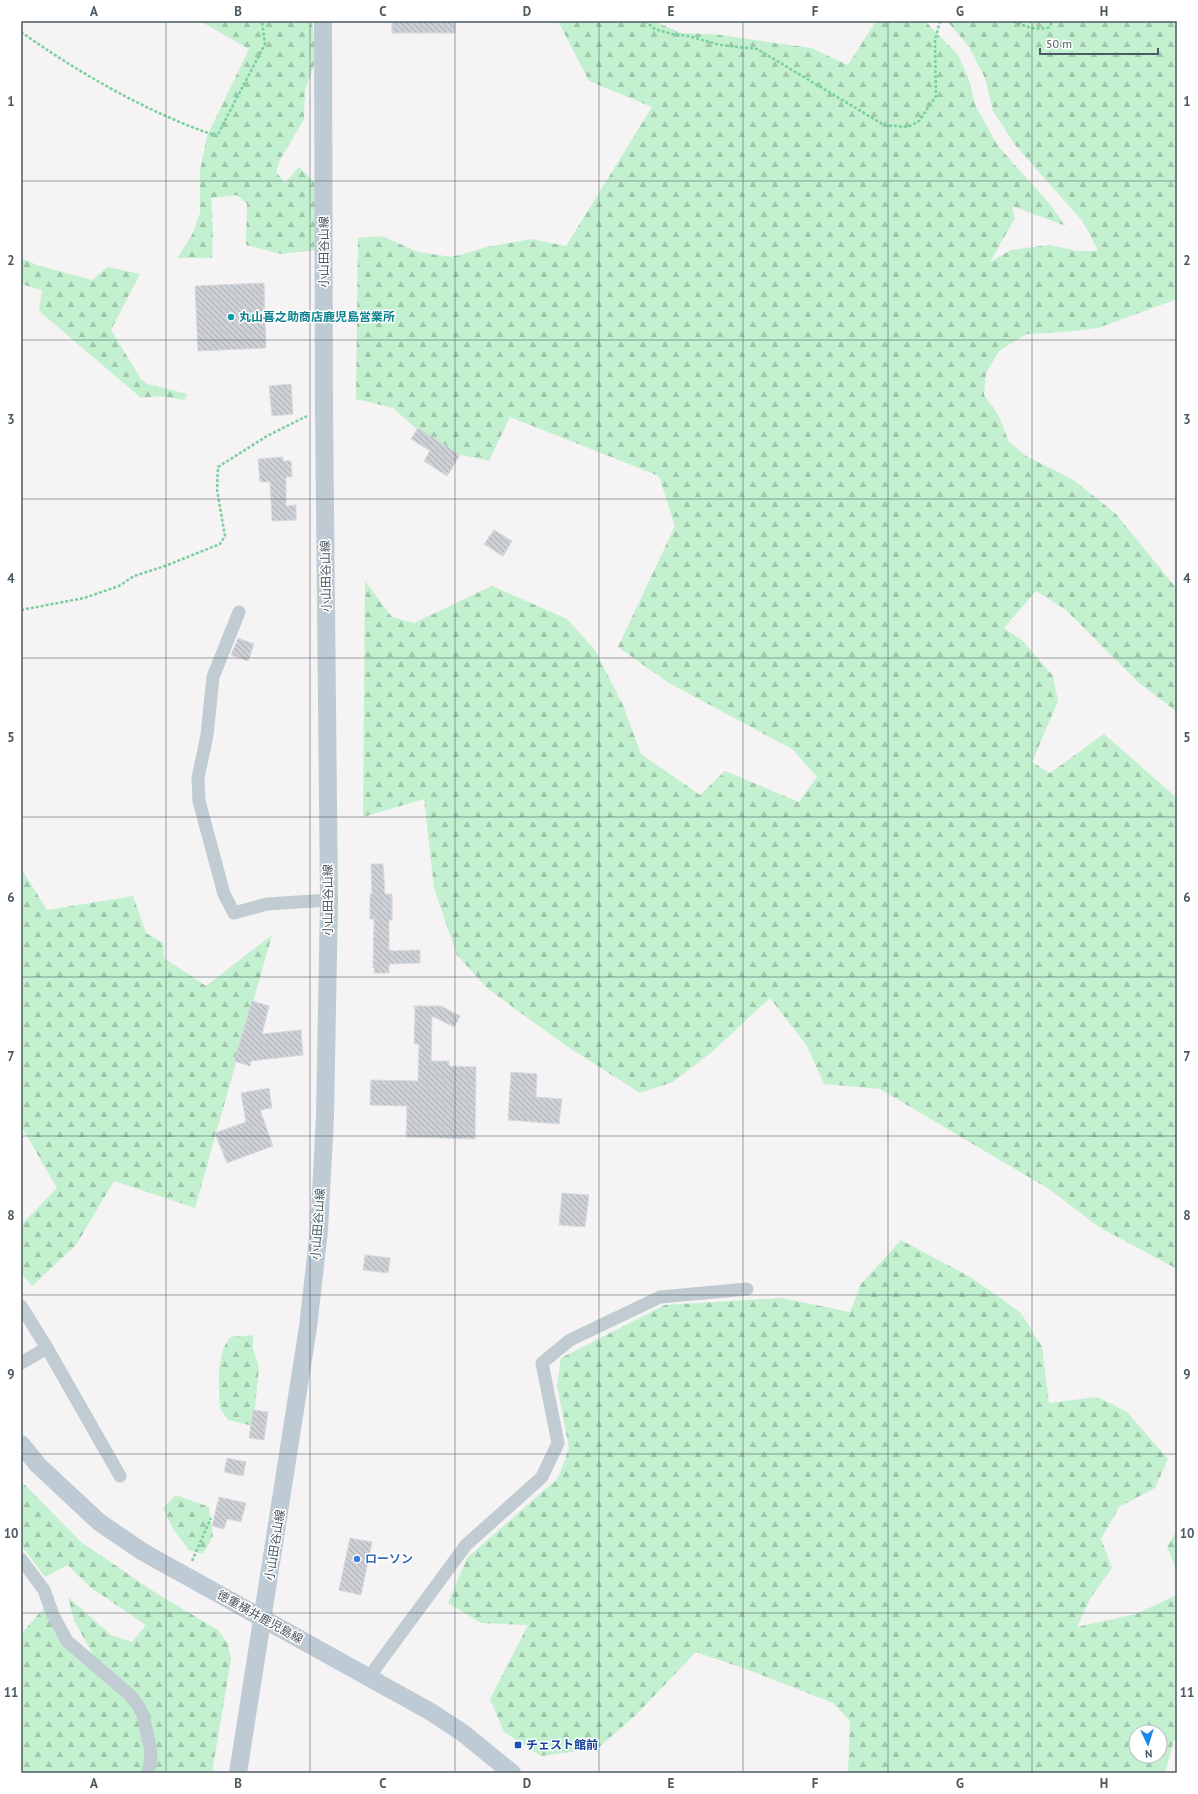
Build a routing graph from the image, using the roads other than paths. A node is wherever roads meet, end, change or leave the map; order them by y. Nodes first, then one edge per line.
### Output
1 (323, 21) edge
2 (239, 612) dead end
3 (329, 900) junction
4 (747, 1289) dead end
5 (21, 1306) edge
6 (47, 1348) junction
7 (21, 1363) edge
8 (21, 1444) edge
9 (120, 1476) dead end
10 (21, 1559) edge
11 (263, 1620) junction
12 (368, 1677) junction
13 (148, 1773) edge
14 (238, 1773) edge
15 (512, 1773) edge

1 - 3 main road, 小山田谷山線
2 - 3 street
3 - 11 main road, 小山田谷山線
4 - 12 street
5 - 6 street
6 - 7 street
6 - 9 street
8 - 11 main road, 徳重横井鹿児島線
10 - 13 street
11 - 12 main road, 徳重横井鹿児島線
11 - 14 main road, 小山田谷山線
12 - 15 main road, 徳重横井鹿児島線

